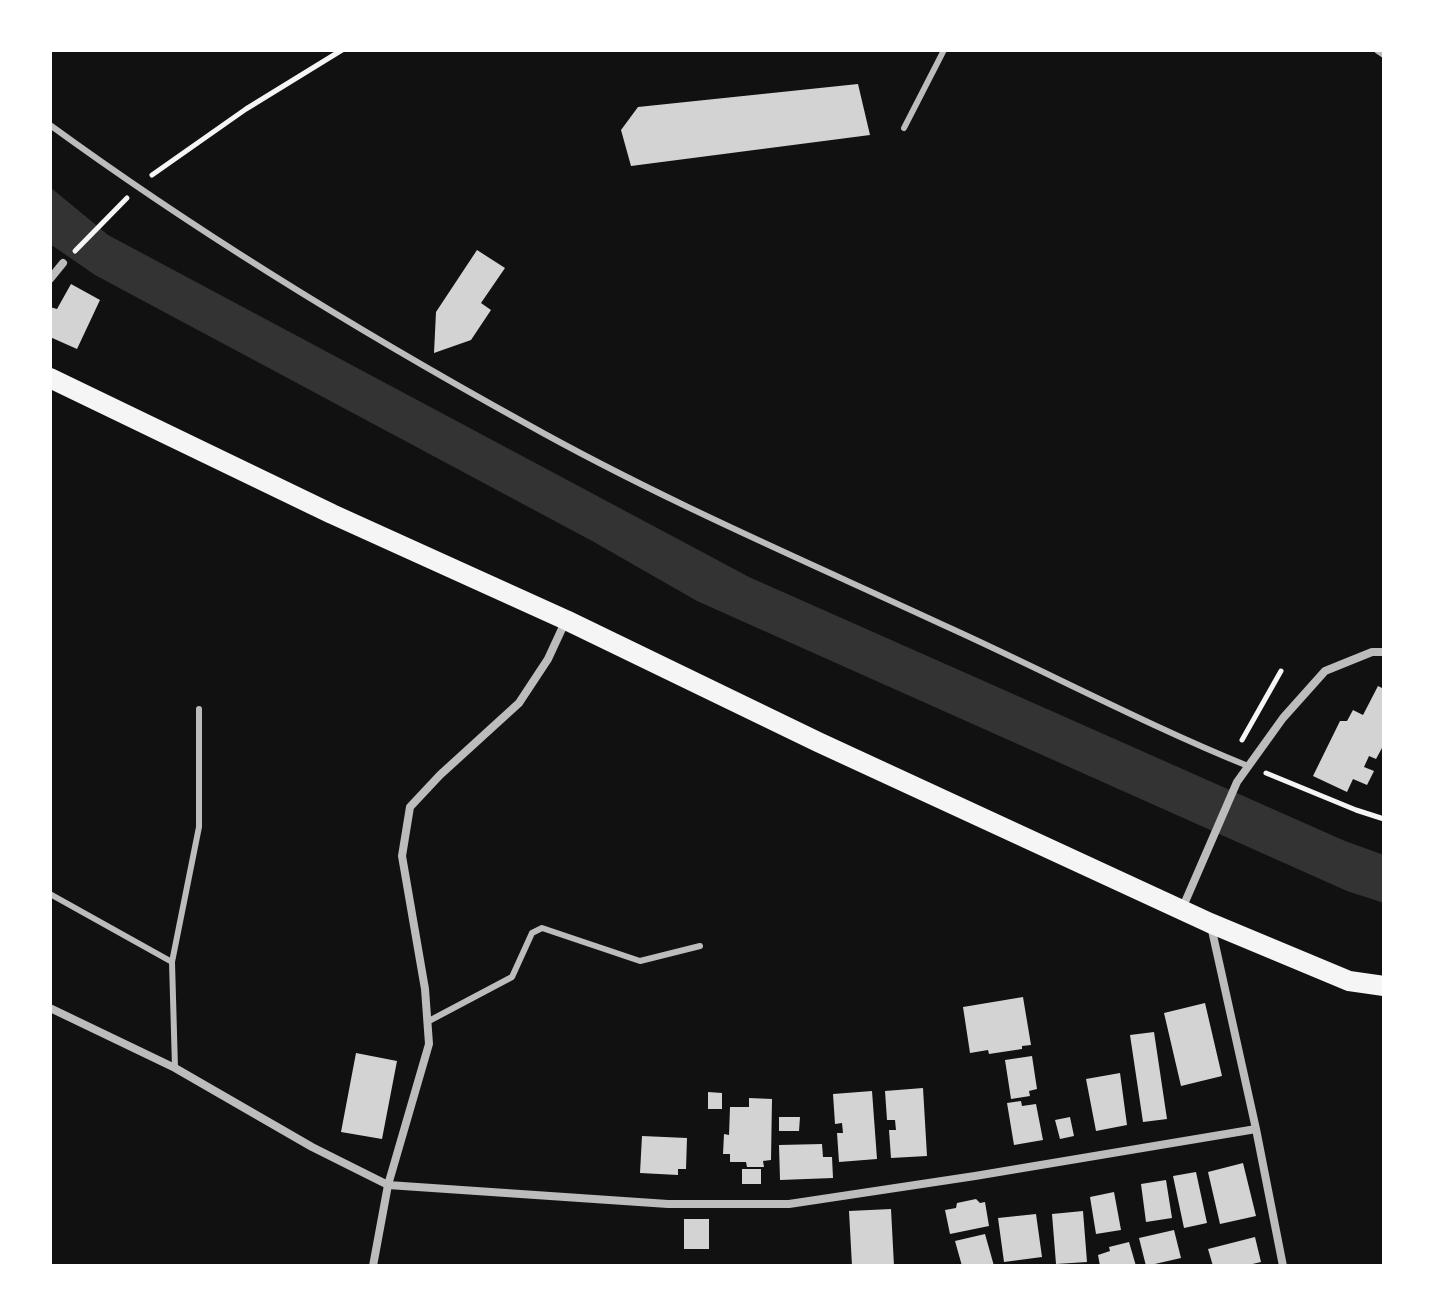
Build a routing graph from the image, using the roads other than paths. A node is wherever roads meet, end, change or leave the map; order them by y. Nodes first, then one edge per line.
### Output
1 (944, 50) edge
2 (1378, 50) edge
3 (1384, 54) edge
4 (50, 125) edge
5 (904, 128) dead end
6 (63, 263) road end
7 (50, 279) edge
8 (50, 378) edge
9 (566, 620) junction
10 (1384, 652) edge
11 (199, 709) dead end
12 (1248, 766) junction
13 (50, 894) edge
14 (1182, 909) junction
15 (1210, 923) junction
16 (700, 946) dead end
17 (172, 962) junction
18 (1384, 986) edge
19 (50, 1008) edge
20 (427, 1022) junction
21 (175, 1068) junction
22 (1256, 1129) junction
23 (388, 1185) junction
24 (373, 1266) edge
25 (1283, 1266) edge

1 - 5 lane
2 - 3 street
4 - 12 lane
6 - 7 street
8 - 9 main road
9 - 14 main road
9 - 20 street
10 - 12 street
11 - 17 lane
12 - 14 street
13 - 17 lane
14 - 15 main road
15 - 18 main road
15 - 22 street
16 - 20 lane
17 - 21 lane
19 - 21 street
20 - 23 street
21 - 23 street
22 - 23 street
22 - 25 street
23 - 24 street

